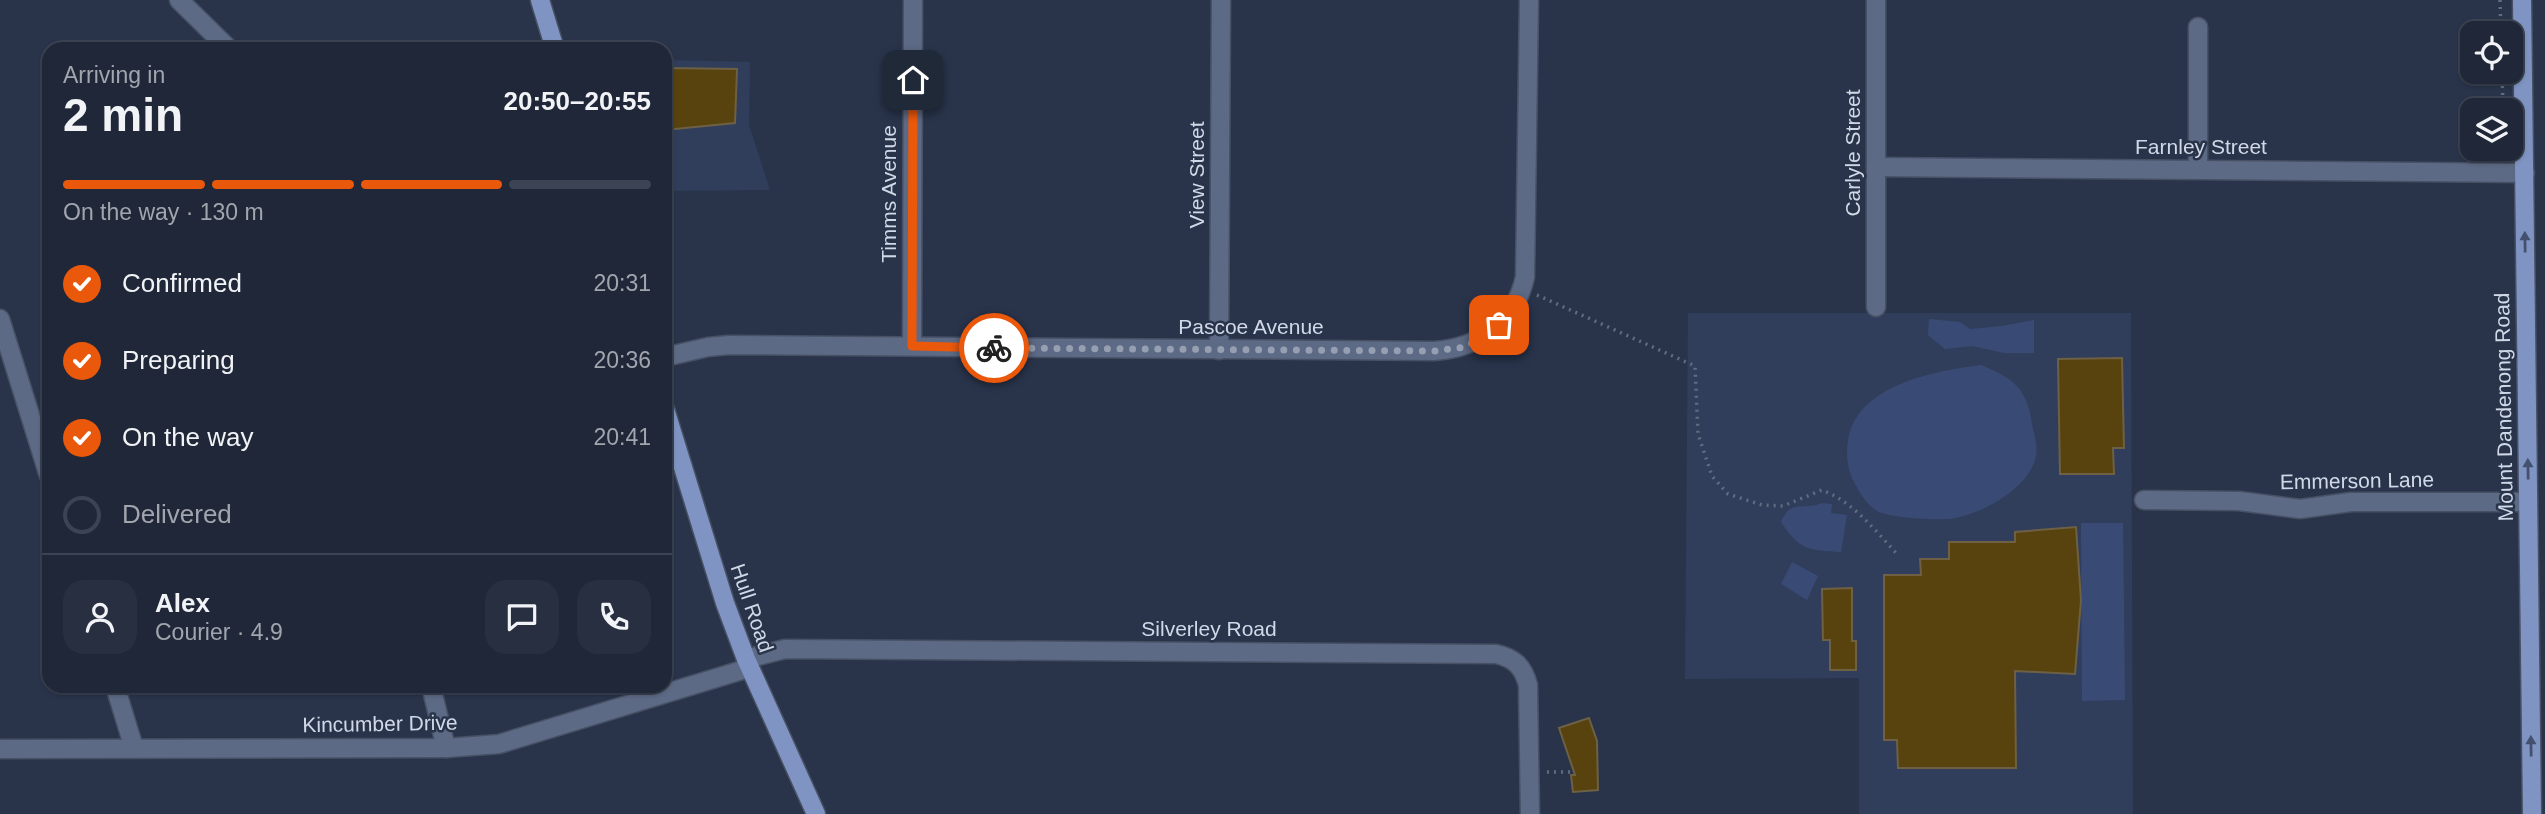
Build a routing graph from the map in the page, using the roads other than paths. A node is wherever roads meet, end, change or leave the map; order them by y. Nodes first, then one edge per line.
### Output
1 (179, 0) edge
2 (540, 0) edge
3 (913, 0) edge
4 (1221, 0) edge
5 (1529, 0) edge
6 (1876, 0) edge
7 (2522, 0) edge
8 (2198, 27) dead end
9 (222, 42) edge
10 (553, 42) edge
11 (1876, 167) junction
12 (2198, 169) junction
13 (2525, 173) junction
14 (1876, 307) dead end
15 (0, 319) edge
16 (912, 346) junction
17 (1219, 350) junction
18 (672, 355) edge
19 (672, 432) edge
20 (42, 454) edge
21 (2144, 500) dead end
22 (2537, 502) edge
23 (2537, 579) edge
24 (748, 664) junction
25 (672, 688) edge
26 (117, 693) edge
27 (433, 693) edge
28 (658, 693) edge
29 (134, 748) junction
30 (446, 748) junction
31 (0, 749) edge
32 (816, 814) edge
33 (1530, 814) edge
34 (2532, 814) edge

1 - 9 street
2 - 10 main road
3 - 16 street, Timms Avenue
4 - 17 street, View Street
5 - 17 street, Pascoe Avenue
6 - 11 street, Carlyle Street
7 - 13 main road, Mount Dandenong Road
8 - 12 street
11 - 12 street, Farnley Street
11 - 14 street, Carlyle Street
12 - 13 street, Farnley Street
22 -> 13 main road, Mount Dandenong Road
15 - 20 street
16 - 17 street, Pascoe Avenue
16 - 18 street, Pascoe Avenue
19 - 24 main road, Hull Road
21 - 22 street, Emmerson Lane
22 - 23 main road, Mount Dandenong Road
34 -> 23 main road, Mount Dandenong Road
24 - 25 street, Kincumber Drive
24 - 32 main road, Hull Road
24 - 33 street, Silverley Road
26 - 29 street
27 - 30 street
28 - 30 street, Kincumber Drive
29 - 30 street, Kincumber Drive
29 - 31 street, Kincumber Drive

